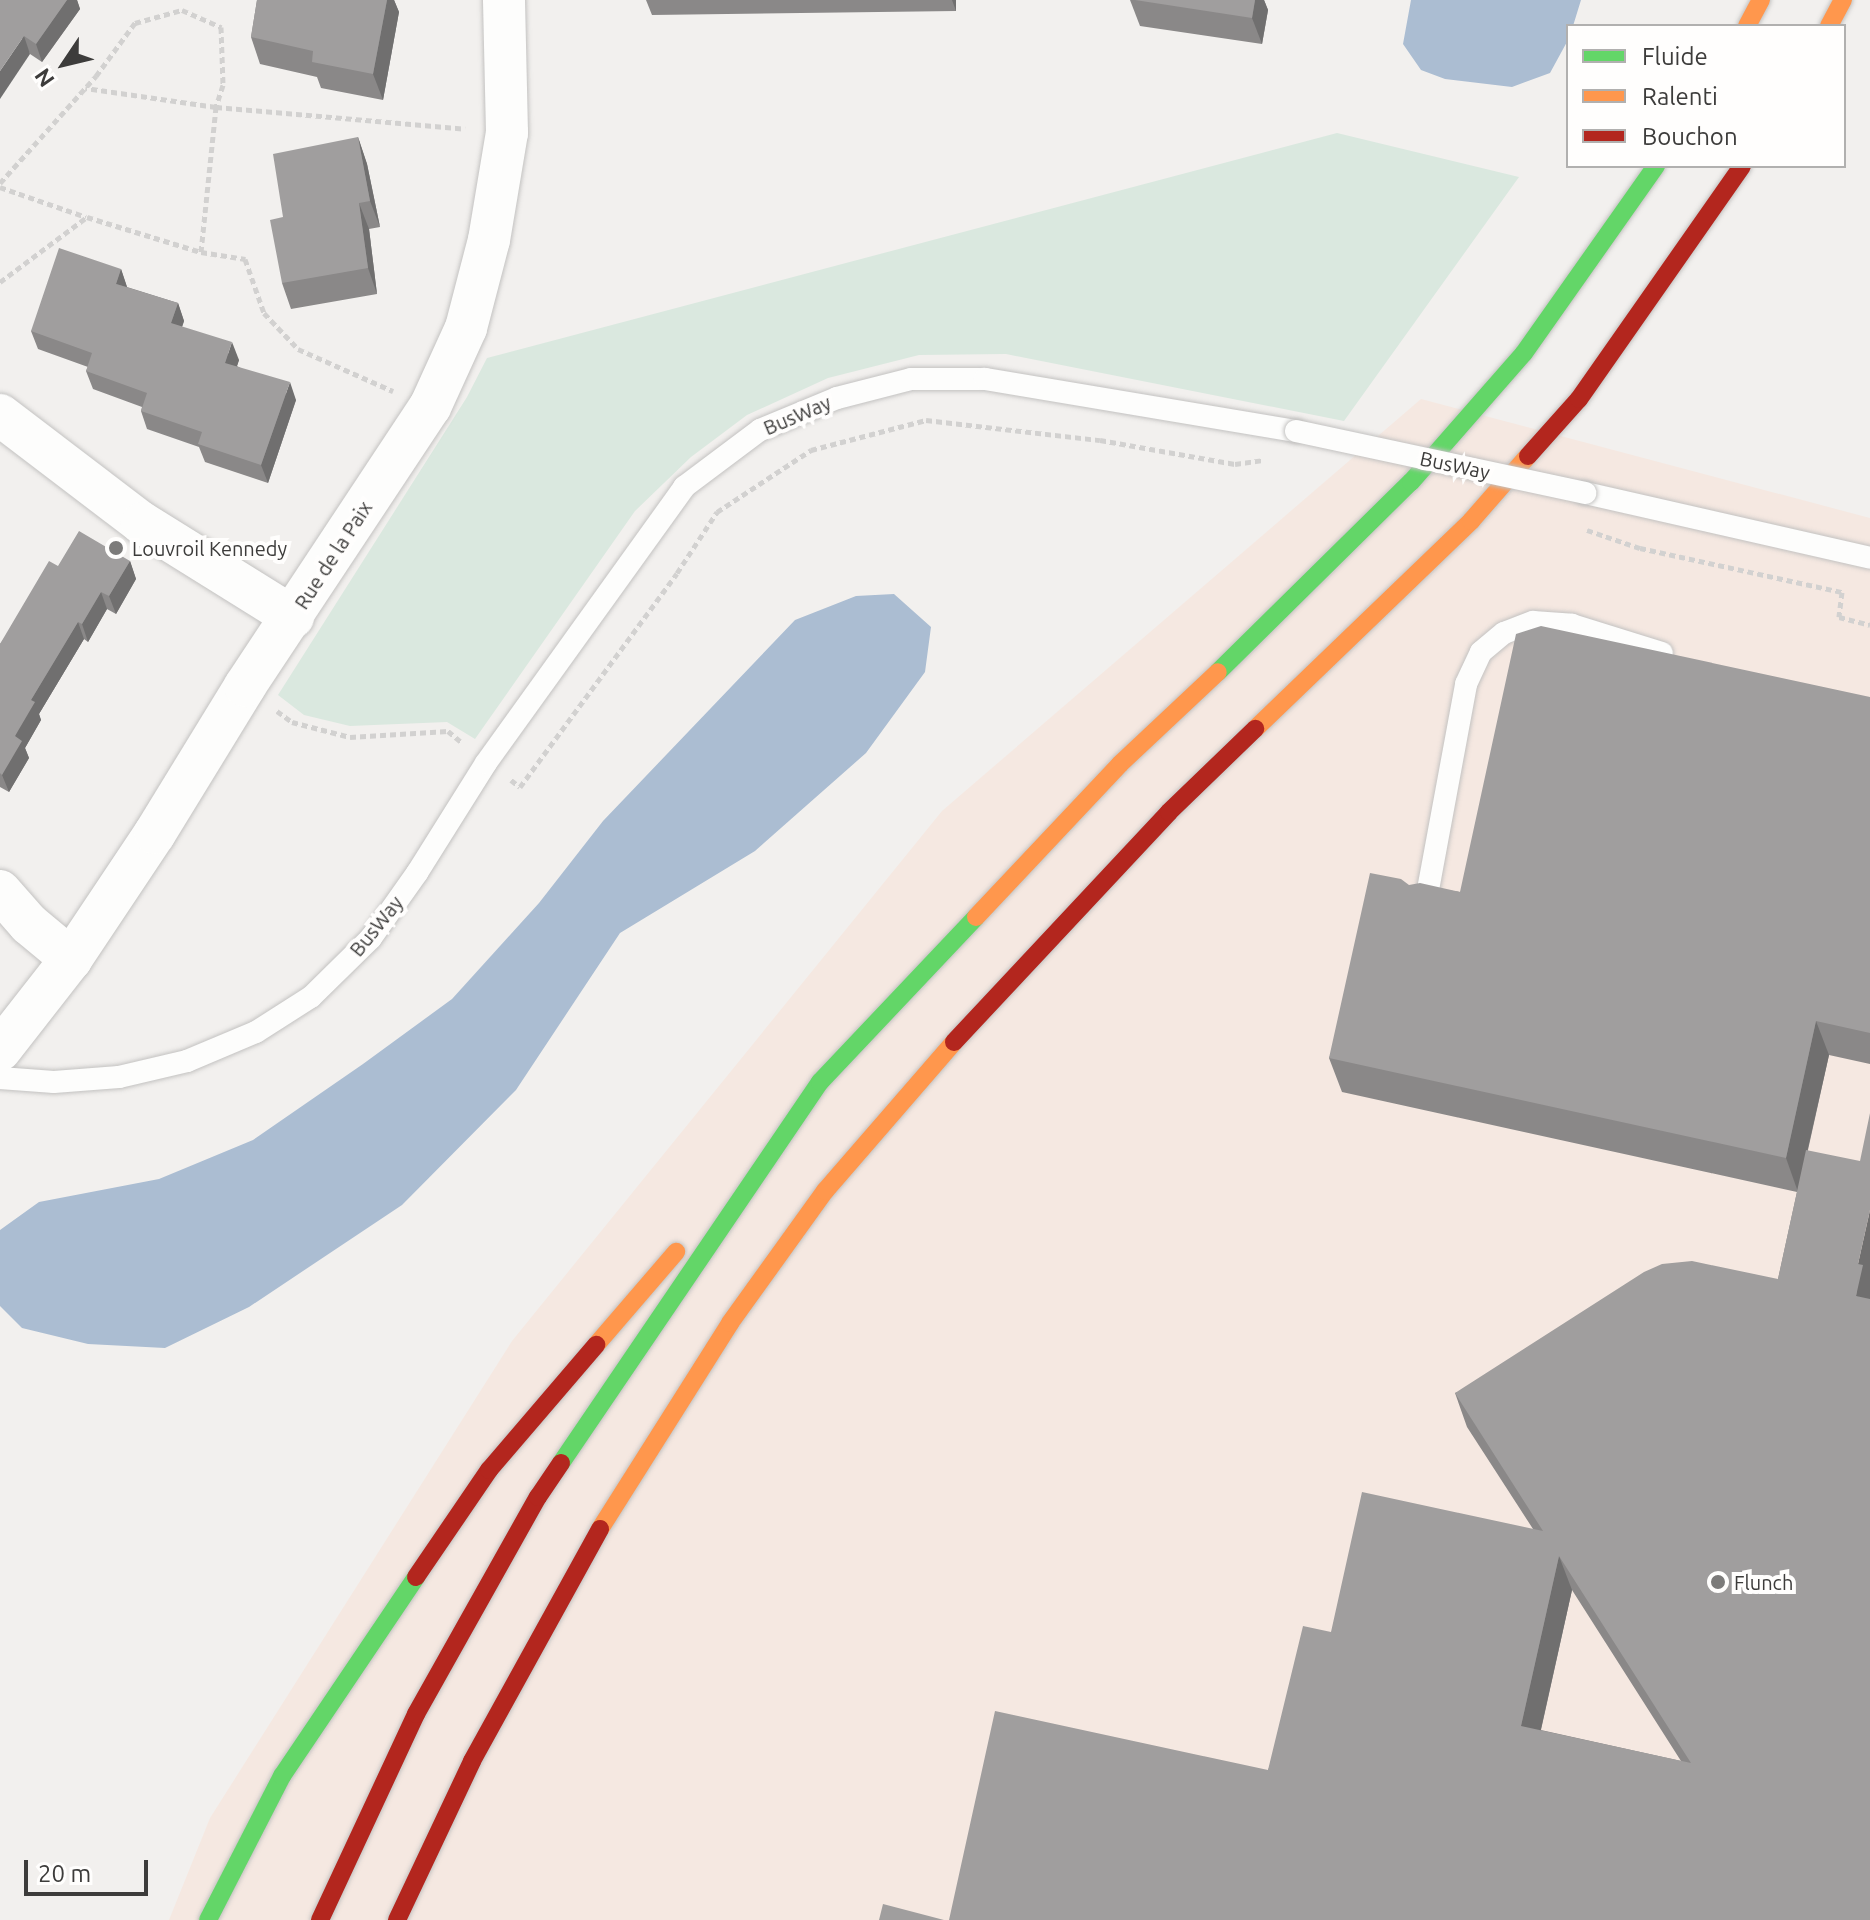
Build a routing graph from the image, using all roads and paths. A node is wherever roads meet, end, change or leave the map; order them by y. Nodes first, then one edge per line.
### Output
1 (504, 0) edge
2 (1761, 0) edge
3 (1843, 0) edge
4 (1748, 24) edge
5 (1830, 24) edge
6 (85, 88) junction
7 (216, 107) junction
8 (507, 133) junction
9 (1655, 168) edge
10 (1741, 168) edge
11 (0, 185) edge
12 (87, 217) junction
13 (201, 252) junction
14 (0, 282) edge
15 (430, 407) junction
16 (0, 415) edge
17 (1266, 459) dead end
18 (1581, 528) dead end
19 (1870, 558) edge
20 (293, 617) junction
21 (1870, 625) edge
22 (1551, 645) edge
23 (1640, 648) junction
24 (1686, 658) edge
25 (245, 686) junction
26 (486, 763) junction
27 (0, 891) edge
28 (1425, 906) edge
29 (71, 959) junction
30 (7, 1029) edge
31 (0, 1078) edge
32 (820, 1082) junction
33 (706, 1216) dead end
34 (685, 1240) dead end
35 (208, 1920) edge
36 (320, 1920) edge
37 (397, 1920) edge

1 - 8 street, Rue de la Paix
2 - 4 highway
3 - 5 highway
6 - 7 path
6 - 7 path
6 - 11 path
7 - 8 path
7 - 13 path
8 - 15 street, Rue de la Paix
9 - 32 highway
10 - 37 highway
11 - 12 path
12 - 13 path
12 - 14 path
13 - 15 path
15 - 20 street, Rue de la Paix
16 - 20 street
17 - 26 path
18 - 21 path
19 - 26 lane, BusWay, bridge
20 - 25 street, Rue de la Paix
22 - 23 lane
23 - 24 lane
23 - 28 lane
25 - 26 path
25 - 29 street, Rue de la Paix
26 - 31 lane, BusWay
27 - 29 street
29 - 30 street, Rue de la Paix
32 - 33 highway
32 - 36 highway
34 - 35 highway

